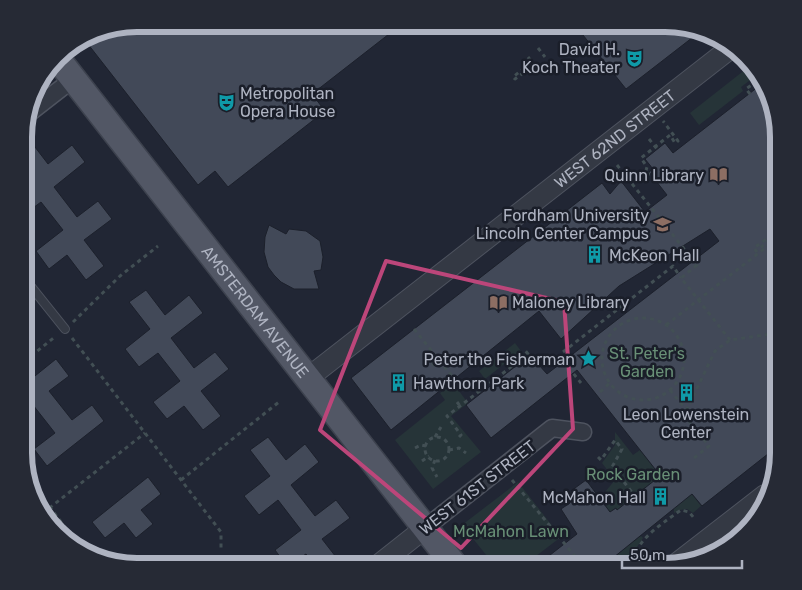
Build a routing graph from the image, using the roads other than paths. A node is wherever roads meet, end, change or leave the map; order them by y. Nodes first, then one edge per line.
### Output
1 (725, 52) edge
2 (62, 65) edge
3 (73, 79) junction
4 (37, 107) edge
5 (32, 288) edge
6 (65, 329) road end
7 (308, 378) junction
8 (583, 432) dead end
9 (758, 499) edge
10 (425, 528) junction
11 (687, 555) edge
12 (388, 557) edge
13 (448, 558) edge

1 - 7 street, WEST 62ND STREET
2 - 3 main road, AMSTERDAM AVENUE
3 - 4 street
3 - 7 main road, AMSTERDAM AVENUE
5 - 6 lane
7 - 10 main road, AMSTERDAM AVENUE
8 - 10 street, WEST 61ST STREET
9 - 11 street
10 - 12 street, WEST 61ST STREET
10 - 13 main road, AMSTERDAM AVENUE

